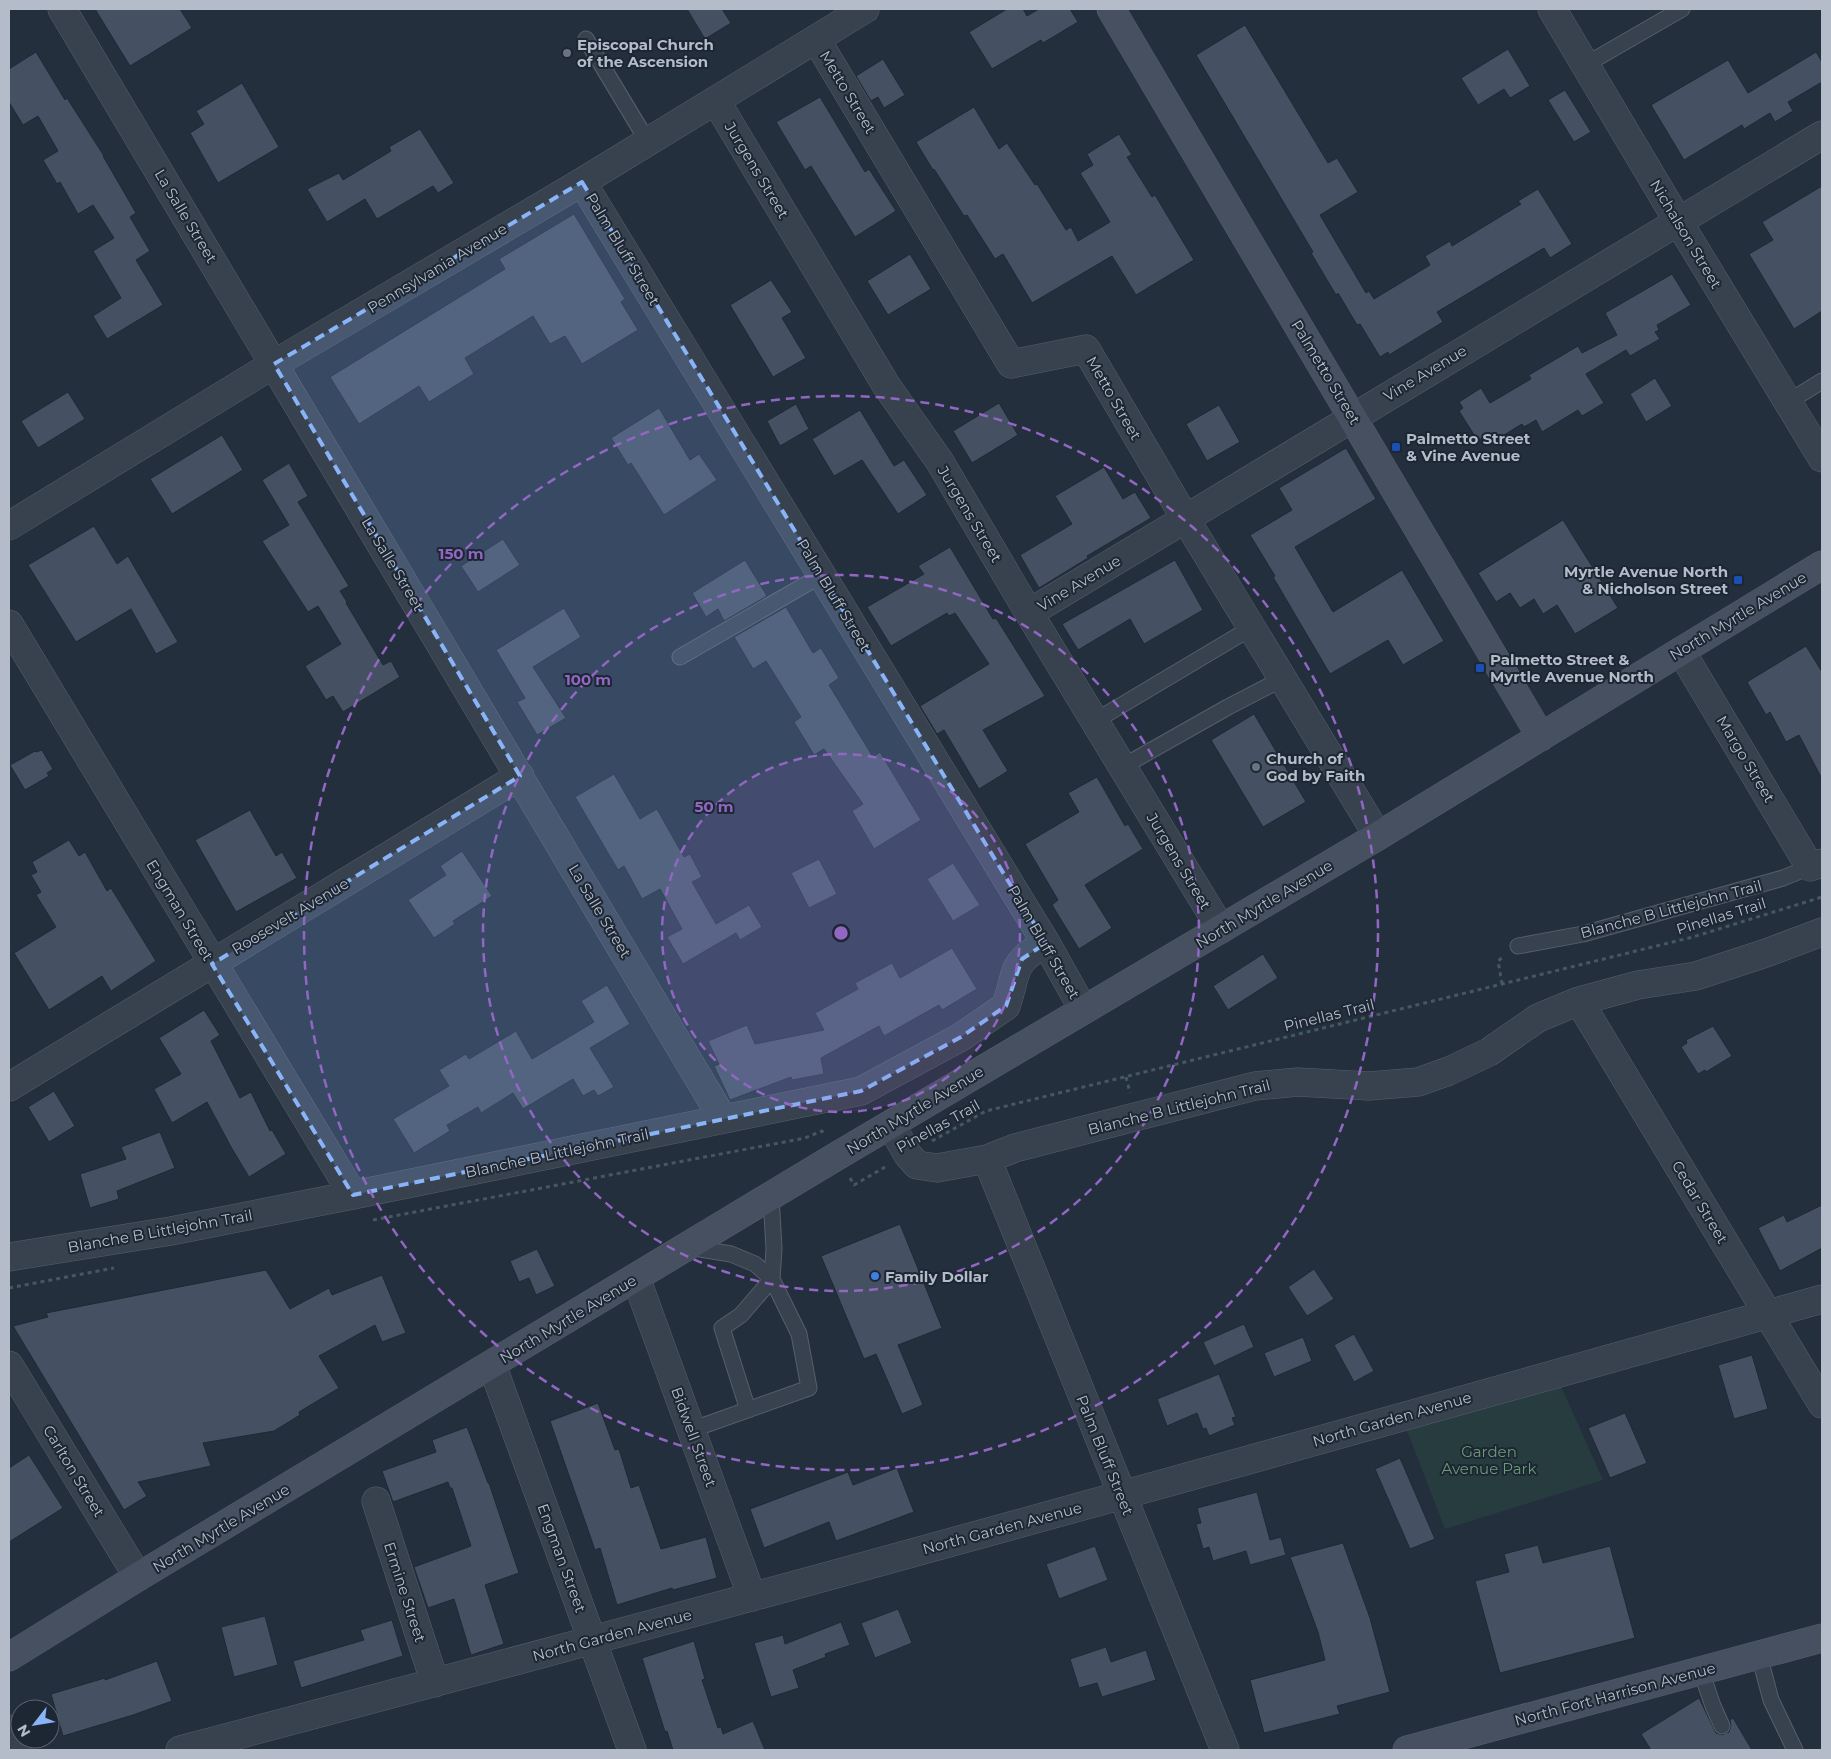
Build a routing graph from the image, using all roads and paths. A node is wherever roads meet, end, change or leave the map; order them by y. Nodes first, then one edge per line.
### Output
1 (62, 9) edge
2 (865, 9) edge
3 (1111, 9) edge
4 (1552, 9) edge
5 (1682, 9) edge
6 (586, 39) dead end
7 (816, 39) junction
8 (1585, 65) junction
9 (716, 101) junction
10 (1822, 135) edge
11 (648, 142) junction
12 (582, 182) junction
13 (1678, 222) junction
14 (274, 364) junction
15 (1822, 381) edge
16 (1788, 402) junction
17 (1353, 417) junction
18 (1822, 458) edge
19 (1185, 518) junction
20 (9, 526) edge
21 (1822, 565) edge
22 (822, 575) junction
23 (1029, 613) junction
24 (9, 624) edge
25 (1252, 628) junction
26 (1682, 651) junction
27 (680, 657) dead end
28 (1282, 679) junction
29 (1095, 721) junction
30 (1541, 737) junction
31 (1122, 767) junction
32 (520, 776) junction
33 (1378, 836) junction
34 (1816, 865) edge
35 (1822, 897) edge
36 (1221, 930) junction
37 (1822, 932) edge
38 (1046, 943) junction
39 (1518, 946) joint
40 (212, 964) junction
41 (1502, 984) junction
42 (1579, 1001) junction
43 (1083, 1010) junction
44 (9, 1087) edge
45 (724, 1119) junction
46 (891, 1125) junction
47 (822, 1131) dead end
48 (908, 1155) junction
49 (987, 1159) junction
50 (854, 1185) dead end
51 (353, 1195) junction
52 (771, 1196) junction
53 (368, 1220) dead end
54 (686, 1247) junction
55 (9, 1257) edge
56 (116, 1268) dead end
57 (636, 1278) junction
58 (772, 1279) junction
59 (9, 1288) edge
60 (1822, 1299) edge
61 (1767, 1314) junction
62 (9, 1365) edge
63 (492, 1365) junction
64 (1822, 1404) edge
65 (748, 1410) junction
66 (691, 1430) junction
67 (1121, 1495) junction
68 (376, 1501) dead end
69 (138, 1577) junction
70 (752, 1597) junction
71 (1822, 1638) edge
72 (593, 1641) junction
73 (1759, 1655) junction
74 (9, 1657) edge
75 (1701, 1671) junction
76 (435, 1683) junction
77 (1722, 1726) dead end
78 (9, 1729) edge
79 (18, 1750) edge
80 (180, 1750) edge
81 (632, 1750) edge
82 (1225, 1750) edge
83 (1407, 1750) edge
84 (1795, 1750) edge

1 - 14 street, La Salle Street
2 - 7 street, Pennsylvania Avenue
3 - 17 main road, Palmetto Street
4 - 8 street, Nichalson Street
5 - 8 lane
6 - 11 lane
7 - 9 street, Pennsylvania Avenue
7 - 19 street, Metto Street
8 - 13 street, Nichalson Street
9 - 11 street, Pennsylvania Avenue
9 - 23 street, Jurgens Street
10 - 13 street, Vine Avenue
11 - 12 street, Pennsylvania Avenue
12 - 14 street, Pennsylvania Avenue
12 - 22 street, Palm Bluff Street
13 - 16 street, Nichalson Street
13 - 17 street, Vine Avenue
14 - 20 street, Pennsylvania Avenue
14 - 32 street, La Salle Street
15 - 16 lane
16 - 18 street, Nichalson Street
17 - 19 street, Vine Avenue
17 - 30 main road, Palmetto Street
19 - 23 street, Vine Avenue
19 - 25 street, Metto Street
21 - 26 main road, North Myrtle Avenue
22 - 27 lane
22 - 38 street, Palm Bluff Street
23 - 29 street, Jurgens Street
24 - 40 street, Engman Street
25 - 28 street, Metto Street
25 - 29 lane
26 - 30 main road, North Myrtle Avenue
26 - 34 street, Margo Street
28 - 31 lane
28 - 33 street, Metto Street
29 - 31 street, Jurgens Street
30 - 33 main road, North Myrtle Avenue
31 - 36 street, Jurgens Street
32 - 40 street, Roosevelt Avenue
32 - 45 street, La Salle Street
33 - 36 main road, North Myrtle Avenue
34 - 39 lane, Blanche B Littlejohn Trail
35 - 41 path, Pinellas Trail
36 - 43 main road, North Myrtle Avenue
37 - 42 street, Blanche B Littlejohn Trail
38 - 43 street, Palm Bluff Street
38 - 45 street, Blanche B Littlejohn Trail
39 - 41 path
40 - 44 street, Roosevelt Avenue
40 - 51 street, Engman Street
41 - 48 path, Pinellas Trail
42 - 49 street, Blanche B Littlejohn Trail
42 - 61 street, Cedar Street
43 - 46 main road, North Myrtle Avenue
45 - 51 street, Blanche B Littlejohn Trail
46 - 48 street
46 - 52 main road, North Myrtle Avenue
47 - 53 path
48 - 49 street, Blanche B Littlejohn Trail
48 - 50 path, Pinellas Trail
49 - 67 street, Palm Bluff Street
51 - 55 street, Blanche B Littlejohn Trail
52 - 54 main road, North Myrtle Avenue
52 - 58 lane
54 - 57 main road, North Myrtle Avenue
54 - 58 lane
56 - 59 path
57 - 63 main road, North Myrtle Avenue
57 - 66 street, Bidwell Street
58 - 65 lane
58 - 65 lane
60 - 61 street, North Garden Avenue
61 - 64 street, Cedar Street
61 - 67 street, North Garden Avenue
62 - 69 street, Carlton Street
63 - 69 main road, North Myrtle Avenue
63 - 72 street, Engman Street
65 - 66 lane
66 - 70 street, Bidwell Street
67 - 70 street, North Garden Avenue
67 - 82 street, Palm Bluff Street
68 - 76 street, Ermine Street
69 - 74 main road, North Myrtle Avenue
70 - 72 street, North Garden Avenue
71 - 73 main road, North Fort Harrison Avenue
72 - 76 street, North Garden Avenue
72 - 81 street, Engman Street
73 - 75 main road, North Fort Harrison Avenue
73 - 84 lane
75 - 77 lane
75 - 83 main road, North Fort Harrison Avenue
76 - 80 street, North Garden Avenue
78 - 79 street

